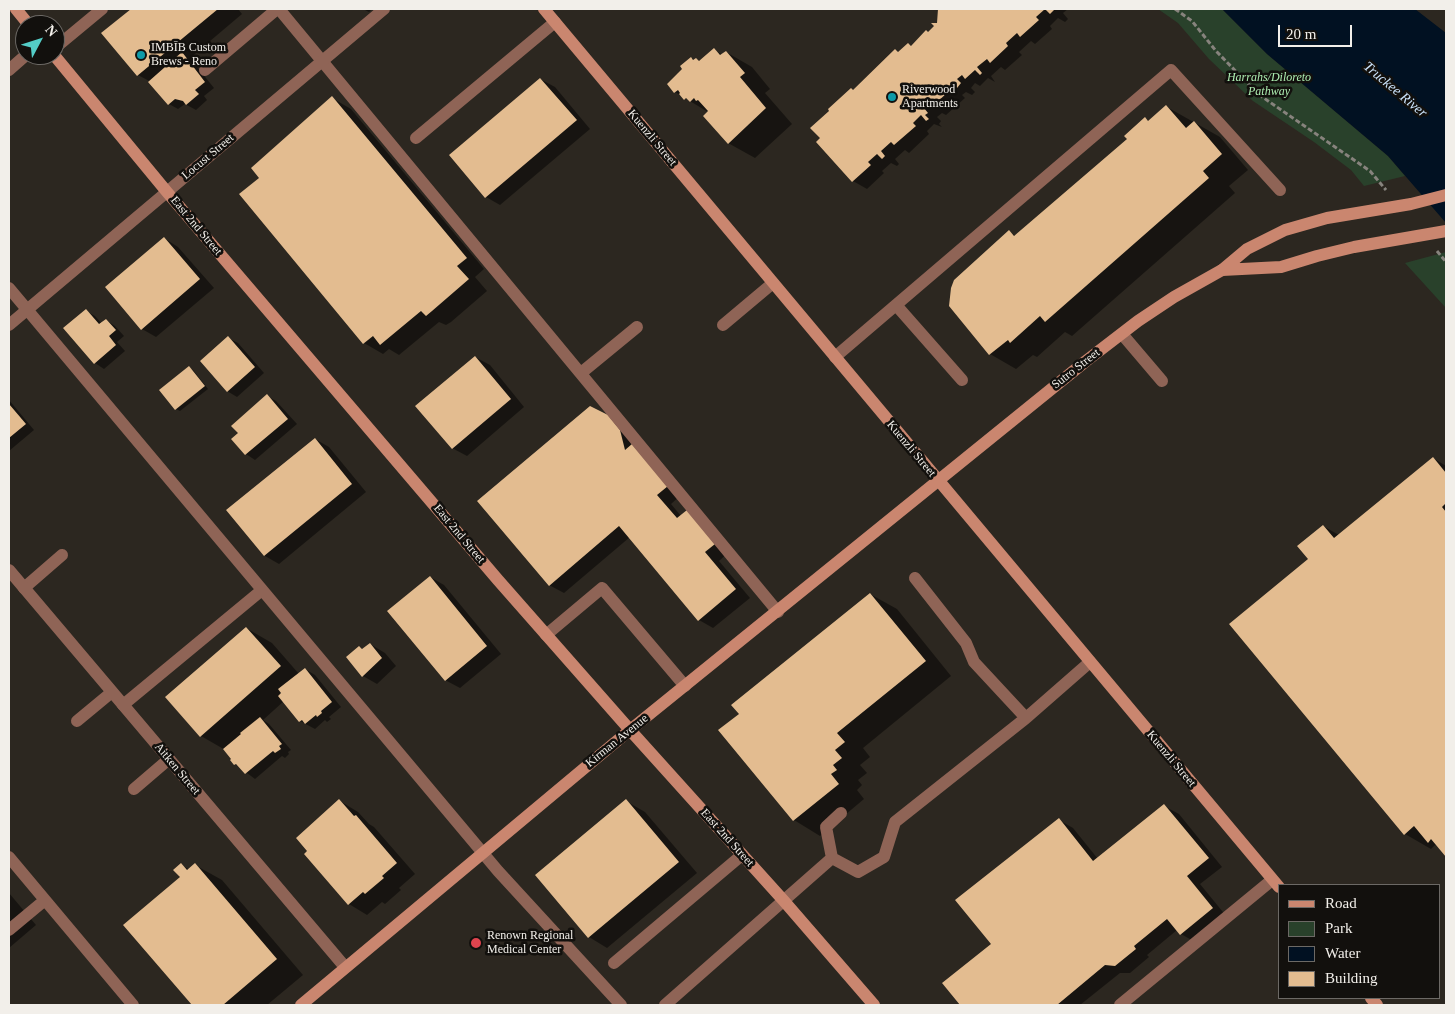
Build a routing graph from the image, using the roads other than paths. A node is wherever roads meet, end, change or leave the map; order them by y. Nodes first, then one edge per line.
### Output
1 (102, 9) edge
2 (278, 9) edge
3 (384, 9) edge
4 (544, 9) edge
5 (555, 22) junction
6 (65, 40) edge
7 (322, 60) junction
8 (62, 65) edge
9 (205, 70) dead end
10 (416, 138) dead end
11 (1280, 190) dead end
12 (167, 192) junction
13 (1446, 195) edge
14 (1446, 231) edge
15 (1222, 270) junction
16 (773, 283) junction
17 (9, 288) edge
18 (896, 305) junction
19 (27, 309) junction
20 (9, 325) edge
21 (723, 325) dead end
22 (637, 327) dead end
23 (1122, 334) junction
24 (835, 357) junction
25 (581, 373) junction
26 (962, 380) dead end
27 (1162, 381) dead end
28 (937, 480) junction
29 (62, 555) dead end
30 (9, 570) edge
31 (915, 578) dead end
32 (24, 588) junction
33 (262, 590) junction
34 (778, 612) junction
35 (546, 635) junction
36 (1090, 662) junction
37 (685, 686) junction
38 (112, 692) junction
39 (123, 705) junction
40 (1026, 718) junction
41 (77, 722) dead end
42 (630, 730) junction
43 (169, 759) junction
44 (134, 789) dead end
45 (841, 813) dead end
46 (482, 852) junction
47 (742, 855) junction
48 (9, 857) edge
49 (832, 858) junction
50 (1276, 884) edge
51 (45, 900) junction
52 (784, 901) junction
53 (9, 930) edge
54 (614, 963) dead end
55 (345, 967) junction
56 (133, 1005) edge
57 (301, 1005) edge
58 (622, 1005) edge
59 (665, 1005) edge
60 (874, 1005) edge
61 (1120, 1005) edge

1 - 6 street
2 - 7 street
2 - 9 street
3 - 7 street, Locust Street
4 - 5 main road, Kuenzli Street
5 - 10 street
5 - 16 main road, Kuenzli Street
7 - 12 street, Locust Street
7 - 25 street
8 - 12 main road, East 2nd Street
11 - 18 street
12 - 19 street, Locust Street
12 - 35 main road, East 2nd Street
13 - 15 main road, Sutro Street, bridge
14 - 15 main road, Sutro Street, bridge
15 - 23 main road, Sutro Street
16 - 21 street
16 - 24 main road, Kuenzli Street
17 - 19 street
18 - 24 street
18 - 26 street
19 - 20 street, Locust Street
19 - 33 street
22 - 25 street
23 - 27 street
23 - 28 main road, Sutro Street
24 - 28 main road, Kuenzli Street
25 - 34 street
28 - 34 main road, Kirman Avenue
28 - 36 main road, Kuenzli Street
29 - 32 street
30 - 32 street, Aitken Street
31 - 40 street
32 - 38 street, Aitken Street
33 - 39 street
33 - 46 street
34 - 37 main road, Kirman Avenue
35 - 37 street
35 - 42 main road, East 2nd Street
36 - 40 street
36 - 50 main road, Kuenzli Street
37 - 42 main road, Kirman Avenue
38 - 39 street, Aitken Street
38 - 41 street
39 - 43 street, Aitken Street
40 - 49 street
42 - 46 main road, Kirman Avenue
42 - 47 main road, East 2nd Street
43 - 44 street
43 - 55 street, Aitken Street
45 - 49 street
46 - 55 main road, Kirman Avenue
46 - 58 street
47 - 52 main road, East 2nd Street
47 - 54 street
48 - 51 street
49 - 52 street
50 - 61 street
51 - 53 street
51 - 56 street
52 - 59 street
52 - 60 main road, East 2nd Street
55 - 57 main road, Kirman Avenue

